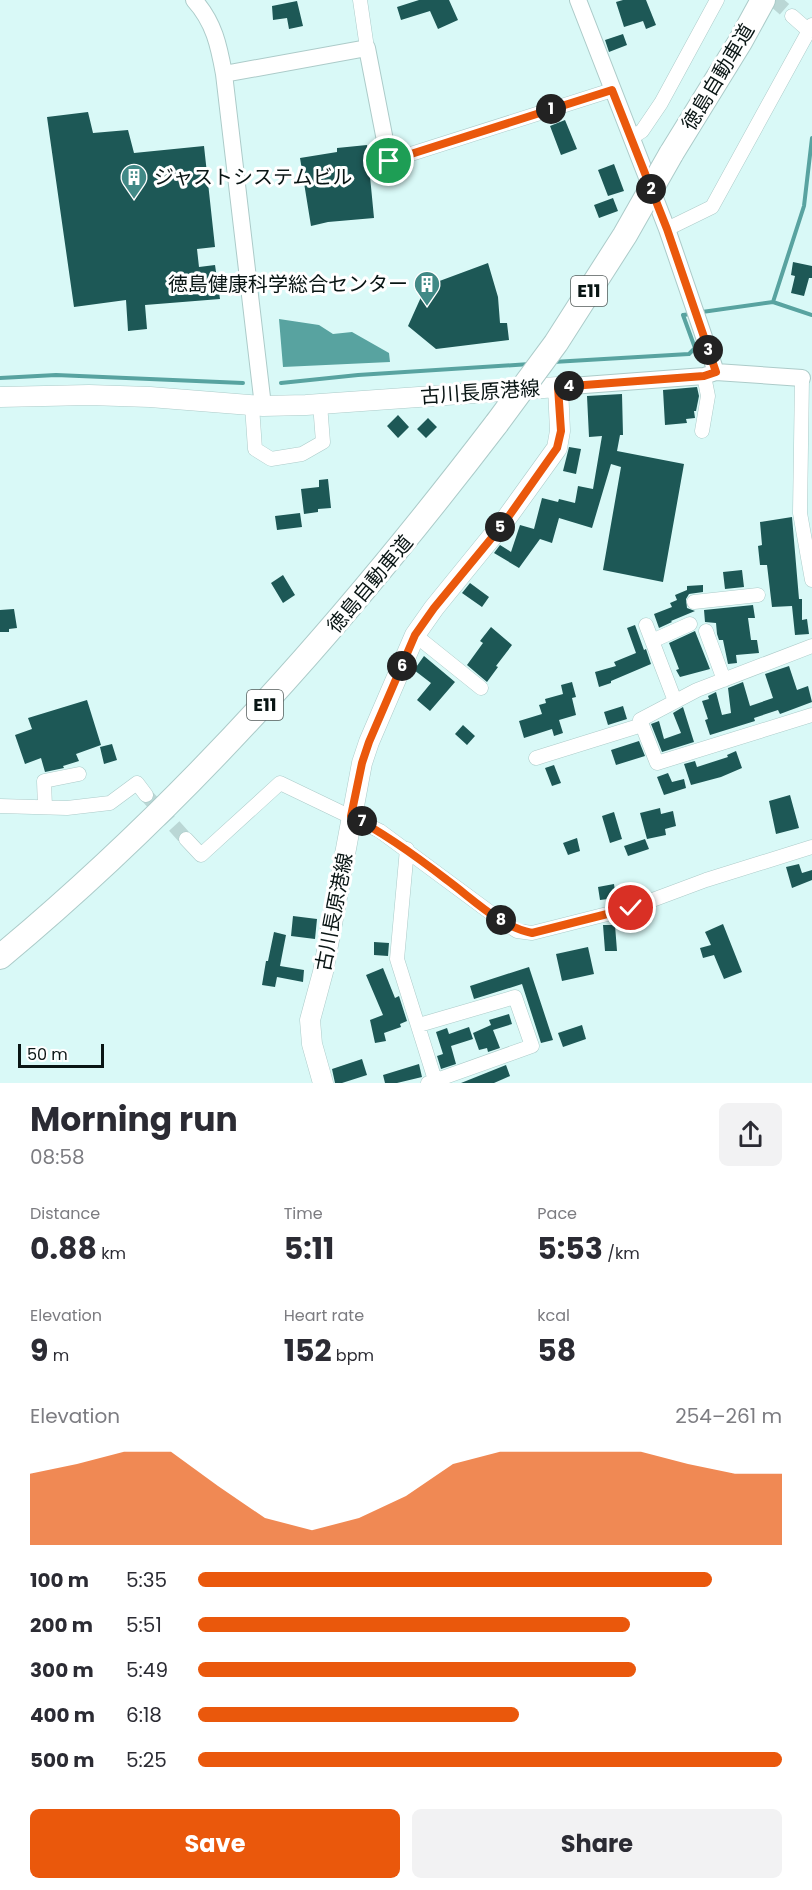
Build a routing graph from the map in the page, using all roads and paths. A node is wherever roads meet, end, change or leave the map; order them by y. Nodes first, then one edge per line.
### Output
1 (194, 0) edge
2 (360, 0) edge
3 (578, 0) edge
4 (717, 0) edge
5 (752, 0) edge
6 (763, 0) edge
7 (792, 16) tunnel mouth
8 (810, 28) edge
9 (367, 48) junction
10 (224, 74) junction
11 (612, 90) junction
12 (631, 138) junction
13 (671, 154) junction
14 (389, 161) joint
15 (667, 229) junction
16 (710, 374) junction
17 (809, 375) edge
18 (558, 387) junction
19 (0, 397) edge
20 (320, 404) junction
21 (258, 406) junction
22 (702, 431) dead end
23 (812, 580) edge
24 (758, 595) dead end
25 (694, 602) dead end
26 (690, 624) dead end
27 (646, 625) dead end
28 (706, 631) dead end
29 (415, 635) junction
30 (652, 641) junction
31 (812, 646) edge
32 (724, 680) junction
33 (481, 688) dead end
34 (675, 701) junction
35 (812, 715) edge
36 (642, 725) junction
37 (536, 758) dead end
38 (79, 774) dead end
39 (146, 795) tunnel mouth
40 (0, 806) edge
41 (45, 807) junction
42 (351, 816) junction
43 (186, 839) tunnel mouth
44 (812, 847) edge
45 (407, 849) junction
46 (0, 957) edge
47 (419, 1025) junction
48 (432, 1082) edge
49 (323, 1083) edge

1 - 10 street
2 - 9 street
3 - 11 street
4 - 12 street
5 - 13 highway, 徳島自動車道 / E11
6 - 13 highway, 徳島自動車道 / E11
7 - 8 street
8 - 15 street
9 - 10 street
9 - 14 street
10 - 21 street
11 - 12 street
11 - 14 street
12 - 15 street
13 - 46 highway, 徳島自動車道 / E11, bridge
15 - 16 street
16 - 17 street
16 - 18 street
16 - 22 street
17 - 23 street
18 - 20 main road, 古川長原港線
18 - 29 main road, 古川長原港線
19 - 21 main road, 古川長原港線
20 - 21 main road, 古川長原港線
20 - 21 street
24 - 25 street
26 - 30 street
27 - 30 street
28 - 32 street
29 - 33 street
29 - 42 main road, 古川長原港線
30 - 34 street
31 - 32 street
32 - 34 street
34 - 36 street
35 - 36 street
36 - 37 street
38 - 41 street
39 - 41 street
40 - 41 street
42 - 43 street
42 - 45 street
42 - 49 main road, 古川長原港線
44 - 45 street
45 - 47 street
47 - 48 street
47 - 48 street

